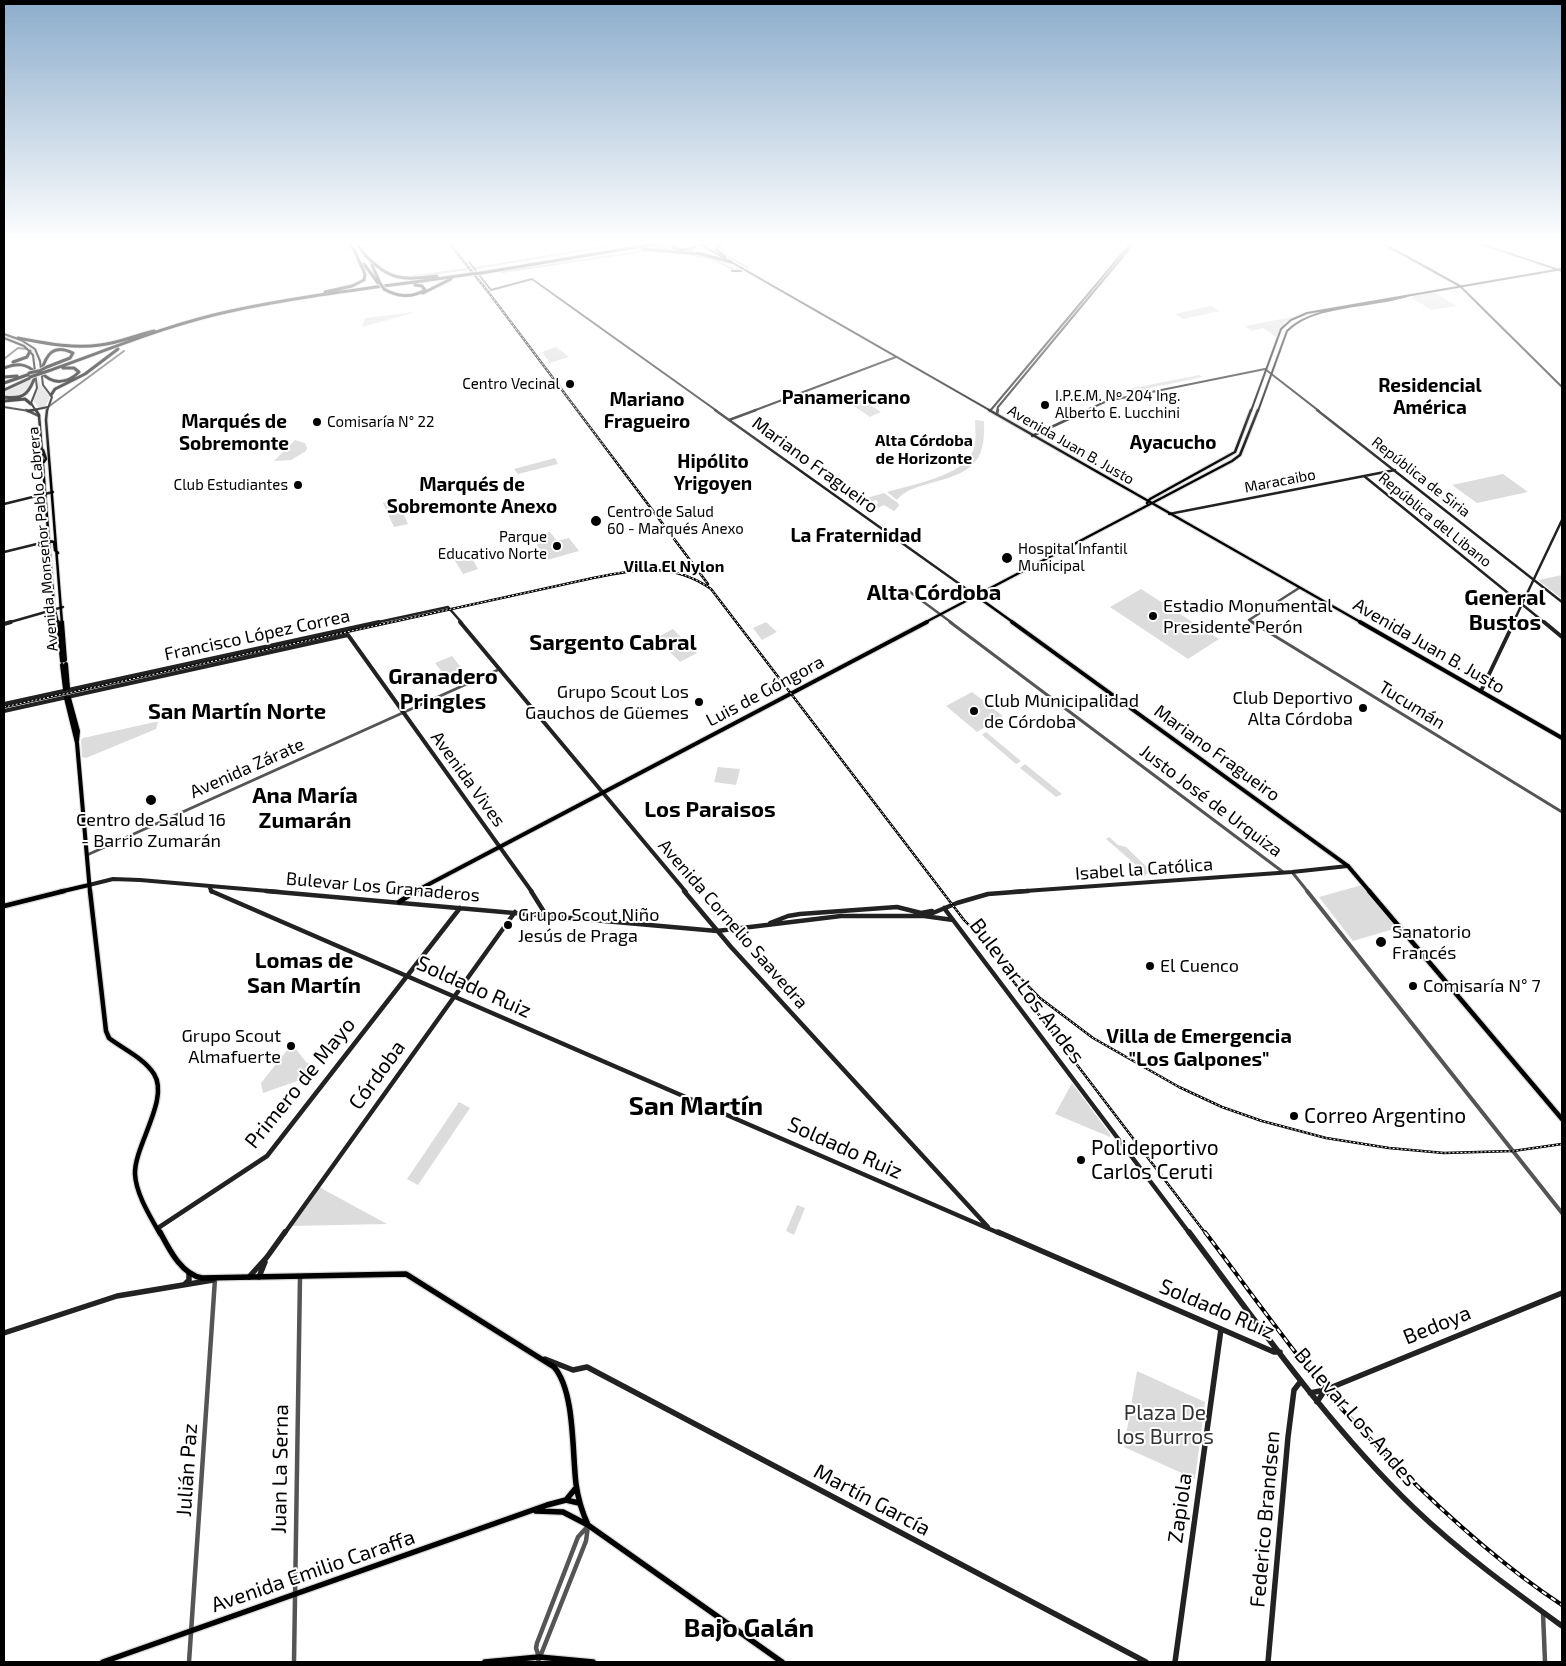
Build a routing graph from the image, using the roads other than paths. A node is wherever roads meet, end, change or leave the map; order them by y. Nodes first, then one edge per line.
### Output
1 (186, 321) edge
2 (195, 321) edge
3 (591, 321) edge
4 (831, 321) edge
5 (1066, 321) edge
6 (1068, 321) edge
7 (1291, 321) edge
8 (1298, 321) edge
9 (1495, 321) edge
10 (182, 324) junction
11 (154, 330) junction
12 (4, 336) edge
13 (16, 340) junction
14 (30, 351) junction
15 (124, 351) dead end
16 (13, 352) junction
17 (891, 354) junction
18 (896, 357) junction
19 (890, 358) junction
20 (4, 359) edge
21 (900, 359) junction
22 (1274, 366) junction
23 (4, 367) edge
24 (1265, 369) junction
25 (47, 370) junction
26 (38, 373) junction
27 (1271, 373) junction
28 (30, 376) junction
29 (4, 377) edge
30 (944, 384) junction
31 (4, 386) edge
32 (1562, 387) edge
33 (952, 389) junction
34 (52, 395) junction
35 (64, 395) junction
36 (4, 399) edge
37 (32, 403) junction
38 (979, 404) junction
39 (994, 406) junction
40 (4, 407) edge
41 (48, 407) junction
42 (984, 407) junction
43 (28, 410) junction
44 (37, 410) junction
45 (990, 411) junction
46 (997, 414) junction
47 (40, 417) junction
48 (729, 420) junction
49 (1033, 436) junction
50 (50, 459) junction
51 (43, 463) junction
52 (1395, 470) junction
53 (51, 474) junction
54 (1364, 476) junction
55 (53, 491) junction
56 (45, 493) junction
57 (4, 503) edge
58 (1149, 503) junction
59 (1169, 514) junction
60 (1562, 520) edge
61 (56, 536) junction
62 (49, 541) junction
63 (4, 552) edge
64 (58, 552) junction
65 (1533, 579) junction
66 (1300, 588) junction
67 (906, 589) dead end
68 (975, 595) junction
69 (1562, 602) edge
70 (1521, 604) junction
71 (63, 607) junction
72 (448, 607) joint
73 (55, 610) junction
74 (939, 614) junction
75 (4, 624) edge
76 (348, 636) joint
77 (1562, 637) edge
78 (64, 663) junction
79 (500, 669) junction
80 (69, 688) junction
81 (1481, 692) junction
82 (70, 697) junction
83 (4, 704) edge
84 (4, 710) edge
85 (404, 713) junction
86 (1562, 738) edge
87 (603, 793) junction
88 (1562, 812) edge
89 (500, 847) junction
90 (87, 855) junction
91 (1348, 866) junction
92 (1292, 872) junction
93 (1283, 873) junction
94 (90, 885) junction
95 (210, 886) junction
96 (399, 902) junction
97 (4, 906) edge
98 (460, 908) junction
99 (944, 908) junction
100 (515, 912) junction
101 (546, 915) junction
102 (924, 916) junction
103 (953, 920) junction
104 (763, 926) junction
105 (717, 931) junction
106 (407, 976) junction
107 (454, 997) junction
108 (1562, 1119) edge
109 (1562, 1213) edge
110 (988, 1227) junction
111 (158, 1228) junction
112 (267, 1257) junction
113 (189, 1274) junction
114 (249, 1277) junction
115 (259, 1277) junction
116 (300, 1277) junction
117 (215, 1279) junction
118 (183, 1286) junction
119 (1562, 1293) edge
120 (1221, 1329) junction
121 (4, 1333) edge
122 (1280, 1352) junction
123 (539, 1358) junction
124 (583, 1366) joint
125 (1301, 1381) junction
126 (1325, 1390) junction
127 (1310, 1394) junction
128 (1317, 1402) junction
129 (576, 1486) junction
130 (566, 1500) junction
131 (579, 1503) junction
132 (534, 1510) junction
133 (588, 1526) junction
134 (927, 1548) joint
135 (295, 1594) junction
136 (1543, 1612) junction
137 (1562, 1626) edge
138 (191, 1631) junction
139 (539, 1660) edge
140 (103, 1662) edge
141 (190, 1662) edge
142 (294, 1662) edge
143 (484, 1662) edge
144 (593, 1662) edge
145 (782, 1662) edge
146 (1146, 1662) edge
147 (1175, 1662) edge
148 (1268, 1662) edge
149 (1545, 1662) edge

1 - 11 highway
2 - 10 highway
3 - 48 main road, Mariano Fragueiro
4 - 17 main road, Avenida Juan B. Justo
5 - 39 main road
6 - 46 main road
7 - 24 main road
8 - 22 main road
9 - 32 main road
10 - 25 highway
10 - 34 highway
11 - 13 highway
11 - 25 highway
12 - 13 main road
13 - 14 main road
13 - 16 street
13 - 26 main road
14 - 16 street
14 - 23 highway
14 - 26 main road
15 - 35 street
16 - 20 street
17 - 18 main road, Avenida Juan B. Justo
17 - 19 main road
18 - 19 main road
18 - 21 main road, Avenida Juan B. Justo
19 - 21 main road
19 - 48 main road
21 - 30 main road, Avenida Juan B. Justo
22 - 24 main road
22 - 27 main road
23 - 26 highway
24 - 27 main road, República de Siria
24 - 49 main road
24 - 58 main road
25 - 26 highway, bridge
25 - 26 highway
25 - 26 highway
26 - 28 highway, bridge
26 - 34 main road
26 - 36 highway
26 - 37 main road
27 - 52 main road, República de Siria
27 - 58 main road
28 - 29 highway
28 - 31 highway
28 - 31 highway
30 - 33 main road, Avenida Juan B. Justo
30 - 33 main road
33 - 38 main road, Avenida Juan B. Justo
34 - 35 street
34 - 41 main road, Avenida Monseñor Pablo Cabrera
35 - 41 street
36 - 37 highway
37 - 43 main road
37 - 44 main road, Avenida Monseñor Pablo Cabrera
38 - 42 main road, Avenida Juan B. Justo
38 - 45 main road, Avenida Juan B. Justo
39 - 42 main road
39 - 45 main road
40 - 43 main road
41 - 44 main road
41 - 50 main road, Avenida Monseñor Pablo Cabrera
42 - 45 main road, Avenida Juan B. Justo
43 - 44 main road
43 - 47 main road
44 - 47 main road, Avenida Monseñor Pablo Cabrera
45 - 46 main road, Avenida Juan B. Justo
45 - 49 main road, Avenida Juan B. Justo
46 - 49 main road, Avenida Juan B. Justo
47 - 51 main road, Avenida Monseñor Pablo Cabrera
48 - 68 main road, Mariano Fragueiro
49 - 58 main road, Avenida Juan B. Justo
50 - 51 main road
50 - 53 main road, Avenida Monseñor Pablo Cabrera
51 - 53 main road
51 - 56 main road, Avenida Monseñor Pablo Cabrera
52 - 54 main road, Maracaibo
52 - 65 main road, República de Siria
53 - 55 main road, Avenida Monseñor Pablo Cabrera
54 - 59 main road, Maracaibo
54 - 70 main road, República del Libano
55 - 56 main road
55 - 61 main road, Avenida Monseñor Pablo Cabrera
56 - 57 main road
56 - 62 main road, Avenida Monseñor Pablo Cabrera
58 - 59 main road, Avenida Juan B. Justo
58 - 68 main road, Luis de Góngora
59 - 66 main road, Avenida Juan B. Justo
60 - 65 main road
61 - 62 main road
61 - 64 main road, Avenida Monseñor Pablo Cabrera
62 - 63 main road
62 - 64 main road
62 - 73 main road, Avenida Monseñor Pablo Cabrera
64 - 71 main road, Avenida Monseñor Pablo Cabrera
65 - 69 main road, República de Siria
65 - 70 main road
66 - 81 main road, Avenida Juan B. Justo
66 - 88 street, Tucumán
67 - 74 street, Justo José de Urquiza
68 - 74 main road, Luis de Góngora
68 - 91 main road, Mariano Fragueiro
70 - 77 main road, República del Libano
70 - 81 main road
71 - 73 main road
71 - 78 main road, Avenida Monseñor Pablo Cabrera
72 - 79 main road, Avenida Cornelio Saavedra
72 - 80 main road, Francisco López Correa
73 - 75 main road
73 - 78 main road, Avenida Monseñor Pablo Cabrera
74 - 87 main road, Luis de Góngora
74 - 93 street, Justo José de Urquiza
76 - 82 main road, Francisco López Correa
76 - 85 main road, Avenida Vives
78 - 80 main road, Avenida Monseñor Pablo Cabrera
79 - 85 street, Avenida Zárate
79 - 87 main road, Avenida Cornelio Saavedra
80 - 83 main road, Francisco López Correa
81 - 86 main road, Avenida Juan B. Justo
82 - 84 main road
82 - 90 main road
85 - 89 main road, Avenida Vives
85 - 90 street, Avenida Zárate
87 - 89 main road, Luis de Góngora
87 - 105 main road, Avenida Cornelio Saavedra
89 - 96 main road, Luis de Góngora
89 - 101 main road, Avenida Vives
90 - 94 main road
91 - 92 main road, Isabel la Católica
91 - 108 main road, Mariano Fragueiro
92 - 93 main road, Isabel la Católica
92 - 109 street, Justo José de Urquiza
93 - 99 main road, Isabel la Católica
94 - 95 main road, Bulevar Los Granaderos
94 - 97 main road, Bulevar Los Granaderos
94 - 111 main road
95 - 96 main road, Bulevar Los Granaderos
95 - 106 main road, Soldado Ruiz
96 - 98 main road, Bulevar Los Granaderos
98 - 100 main road, Bulevar Los Granaderos
98 - 106 main road, Primero de Mayo
99 - 102 main road, Bulevar Los Granaderos
99 - 103 main road, Bulevar Los Andes
99 - 104 main road, Bulevar Los Granaderos
100 - 101 main road, Bulevar Los Granaderos
100 - 107 main road, Córdoba
101 - 105 main road, Bulevar Los Granaderos
102 - 103 main road, Bulevar Los Granaderos
102 - 104 main road, Bulevar Los Granaderos
103 - 122 main road, Bulevar Los Andes
104 - 105 main road, Bulevar Los Granaderos
105 - 110 main road, Avenida Cornelio Saavedra
106 - 107 main road, Soldado Ruiz
106 - 111 main road, Primero de Mayo
107 - 110 main road, Soldado Ruiz
107 - 112 main road, Córdoba
110 - 120 main road, Soldado Ruiz
111 - 113 main road
112 - 114 main road, Córdoba
112 - 115 main road, Córdoba
113 - 117 main road
113 - 118 main road
114 - 115 main road
114 - 117 main road
115 - 116 main road
116 - 123 main road
116 - 135 street, Juan La Serna
117 - 118 main road
117 - 138 street, Julián Paz
118 - 121 main road
119 - 126 main road, Bedoya
120 - 122 main road, Soldado Ruiz
120 - 147 main road, Zapiola
122 - 125 main road, Bulevar Los Andes
123 - 124 main road
123 - 129 main road
124 - 134 main road, Martín García
125 - 127 main road, Bulevar Los Andes
125 - 148 main road, Federico Brandsen
126 - 127 main road, Bedoya
126 - 128 main road, Bedoya
127 - 128 main road, Bulevar Los Andes
128 - 136 main road, Bulevar Los Andes
129 - 130 main road
129 - 131 main road
130 - 131 main road, Avenida Emilio Caraffa
130 - 132 main road, Avenida Emilio Caraffa
131 - 133 main road
132 - 133 main road, Avenida Emilio Caraffa
132 - 135 main road, Avenida Emilio Caraffa
133 - 139 street
133 - 145 main road, Avenida Emilio Caraffa
134 - 146 main road, Martín García
135 - 138 main road, Avenida Emilio Caraffa
135 - 142 street, Juan La Serna
136 - 137 main road, Bulevar Los Andes
136 - 149 street
138 - 140 main road, Avenida Emilio Caraffa
138 - 141 street, Julián Paz
139 - 143 main road
139 - 144 main road

